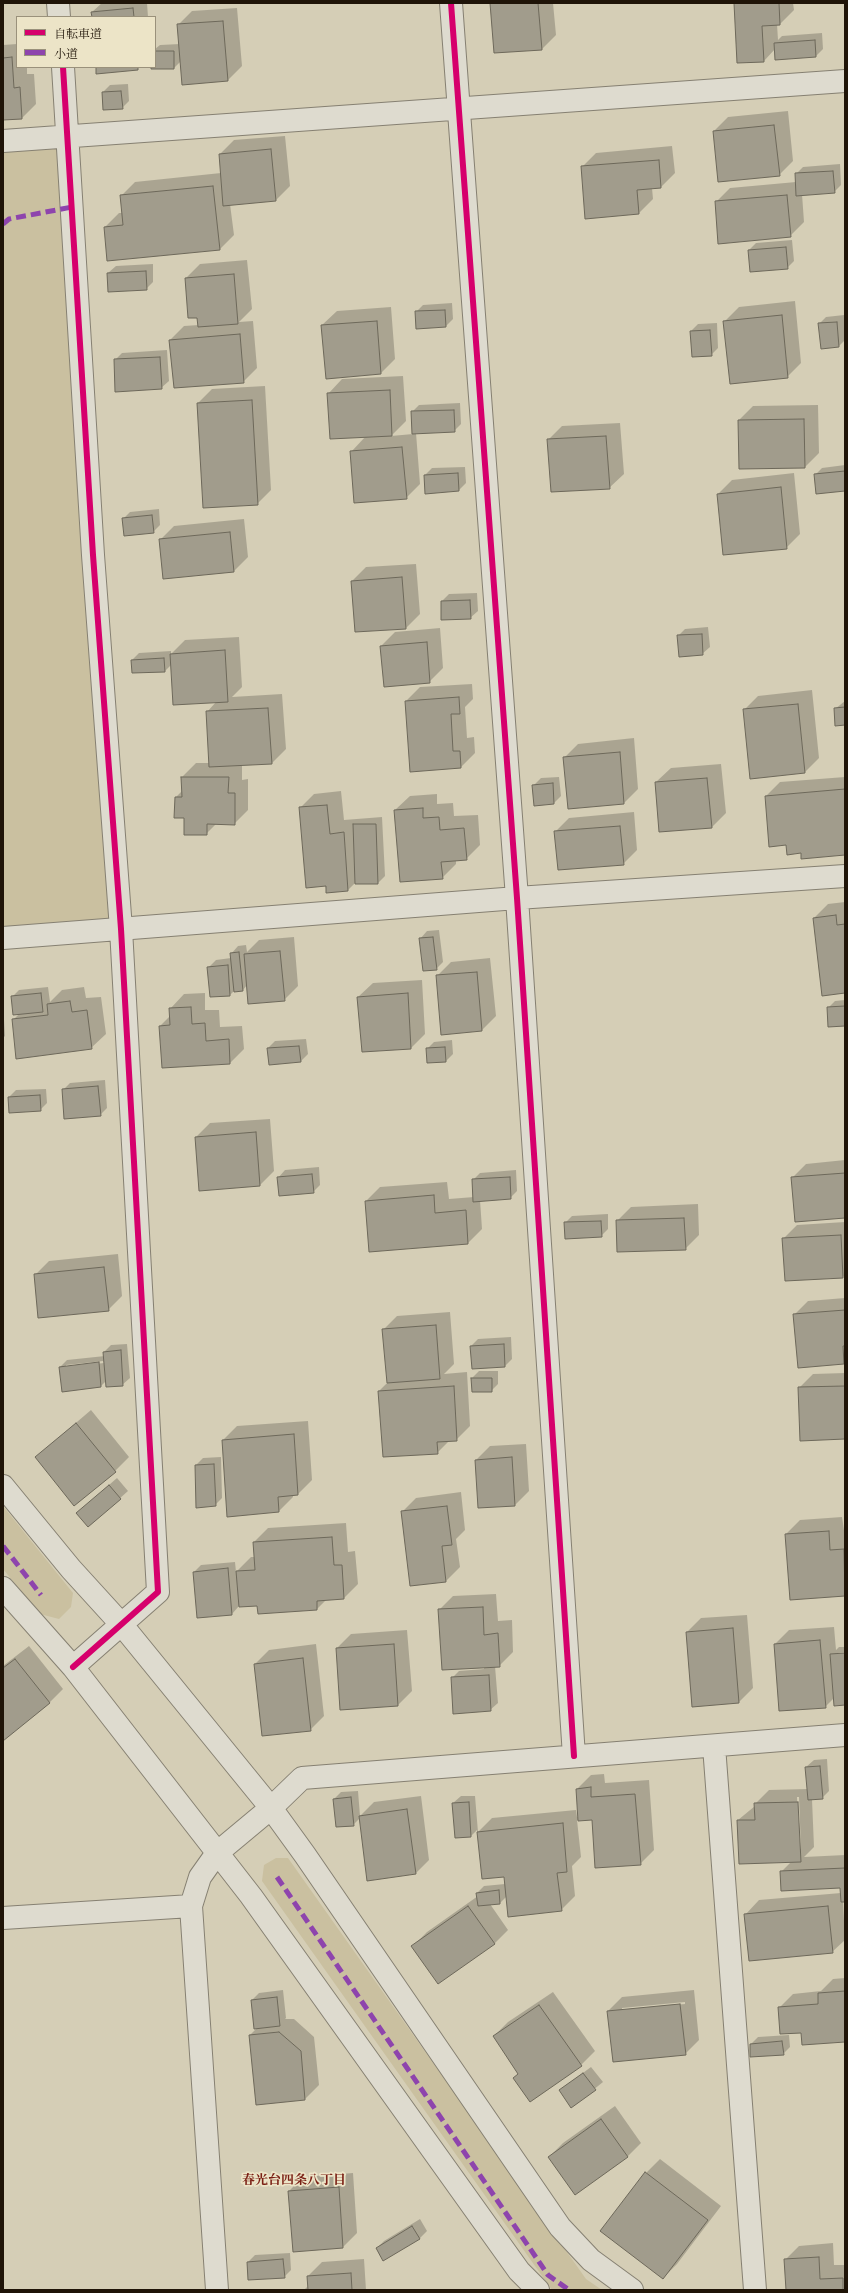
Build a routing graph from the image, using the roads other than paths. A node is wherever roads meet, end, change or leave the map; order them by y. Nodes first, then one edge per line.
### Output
1 (58, 3) edge
2 (451, 3) edge
3 (59, 16) edge
4 (63, 68) edge
5 (845, 81) edge
6 (459, 109) junction
7 (68, 136) junction
8 (3, 141) edge
9 (845, 876) edge
10 (517, 898) junction
11 (121, 930) junction
12 (3, 938) edge
13 (3, 1486) edge
14 (3, 1588) edge
15 (122, 1625) junction
16 (72, 1667) junction
17 (845, 1735) edge
18 (714, 1746) junction
19 (574, 1756) junction
20 (271, 1808) junction
21 (217, 1853) junction
22 (191, 1906) junction
23 (3, 1918) edge
24 (217, 2290) edge
25 (538, 2290) edge
26 (632, 2290) edge
27 (754, 2290) edge

1 - 3 street
2 - 6 street
4 - 7 street
5 - 6 street
6 - 7 street
6 - 10 street
7 - 8 street
7 - 11 street
9 - 10 street
10 - 11 street
10 - 19 street
11 - 12 street
11 - 15 street
13 - 15 street
14 - 16 street
15 - 16 street
15 - 20 street
16 - 21 street
17 - 18 street
18 - 19 street
18 - 27 street
19 - 20 street
20 - 21 street
20 - 26 street
21 - 22 street
21 - 25 street
22 - 23 street
22 - 24 street

